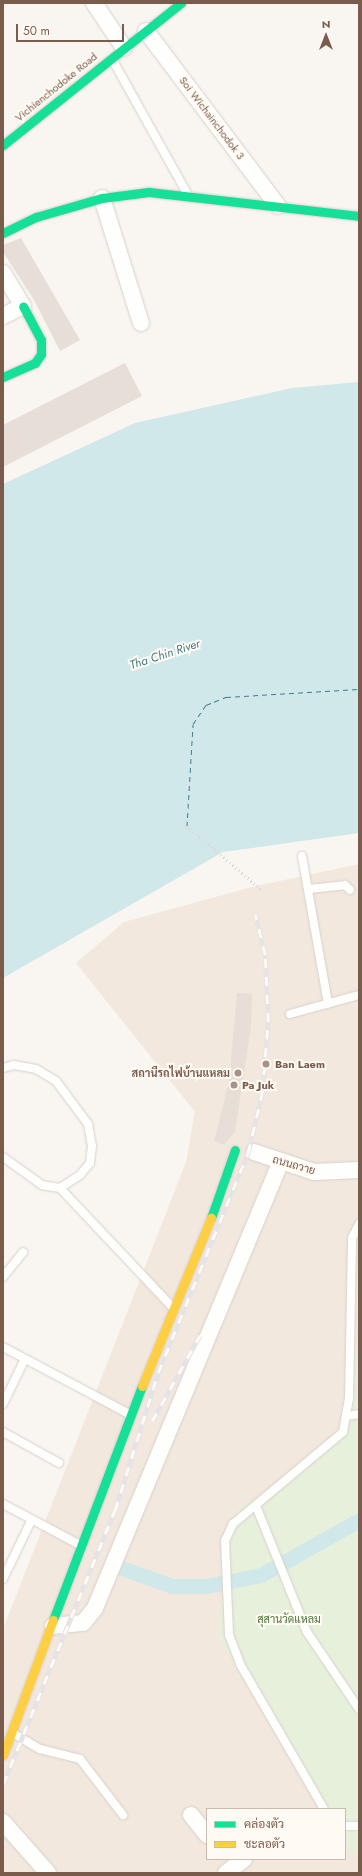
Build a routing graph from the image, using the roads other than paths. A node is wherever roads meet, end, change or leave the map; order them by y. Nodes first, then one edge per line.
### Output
1 (94, 3) edge
2 (181, 3) edge
3 (146, 31) junction
4 (124, 48) junction
5 (111, 58) junction
6 (5, 139) edge
7 (189, 197) junction
8 (102, 198) junction
9 (278, 206) junction
10 (359, 216) edge
11 (3, 233) edge
12 (3, 273) edge
13 (23, 306) junction
14 (3, 316) edge
15 (141, 323) dead end
16 (3, 377) edge
17 (302, 856) dead end
18 (309, 889) junction
19 (350, 890) dead end
20 (359, 995) edge
21 (328, 1004) junction
22 (290, 1014) dead end
23 (3, 1068) edge
24 (235, 1150) dead end
25 (254, 1152) dead end
26 (3, 1157) edge
27 (281, 1161) junction
28 (359, 1170) edge
29 (60, 1188) junction
30 (359, 1224) edge
31 (23, 1252) dead end
32 (3, 1277) edge
33 (174, 1308) junction
34 (3, 1347) edge
35 (24, 1361) junction
36 (3, 1404) edge
37 (130, 1414) junction
38 (359, 1414) edge
39 (347, 1416) junction
40 (3, 1432) edge
41 (59, 1463) dead end
42 (3, 1504) edge
43 (256, 1506) junction
44 (31, 1521) junction
45 (82, 1545) junction
46 (3, 1579) edge
47 (53, 1626) junction
48 (359, 1709) edge
49 (12, 1733) junction
50 (3, 1755) edge
51 (323, 1808) edge
52 (123, 1815) dead end
53 (191, 1815) dead end
54 (3, 1822) edge
55 (346, 1826) edge
56 (359, 1826) edge
57 (206, 1834) edge
58 (48, 1873) edge

1 - 4 street
2 - 3 street, Vichienchodoke Road
3 - 4 street, Vichienchodoke Road
3 - 9 street, Soi Wichainchodok 3
4 - 5 street, Vichienchodoke Road
5 - 6 street, Vichienchodoke Road
5 - 7 lane
7 - 8 street
7 - 9 street
8 - 11 street
8 - 15 street
9 - 10 street
12 - 13 street
13 - 14 street
13 - 16 street
17 - 18 lane
18 - 19 lane
18 - 21 lane
20 - 21 lane
21 - 22 lane
23 - 29 lane
24 - 33 street
25 - 27 street, ถนนถวาย
26 - 29 lane
27 - 28 street, ถนนถวาย
27 - 47 street
29 - 33 lane
30 - 39 lane
31 - 32 lane
33 - 37 street
34 - 35 lane
35 - 36 lane
35 - 37 lane
37 - 45 street
38 - 39 lane
39 - 43 lane
40 - 41 lane
42 - 44 lane
43 - 48 lane
43 - 51 lane
44 - 45 lane
44 - 46 lane
45 - 47 street
47 - 49 street
49 - 50 street
49 - 52 lane
53 - 57 street
54 - 58 street
55 - 56 lane

